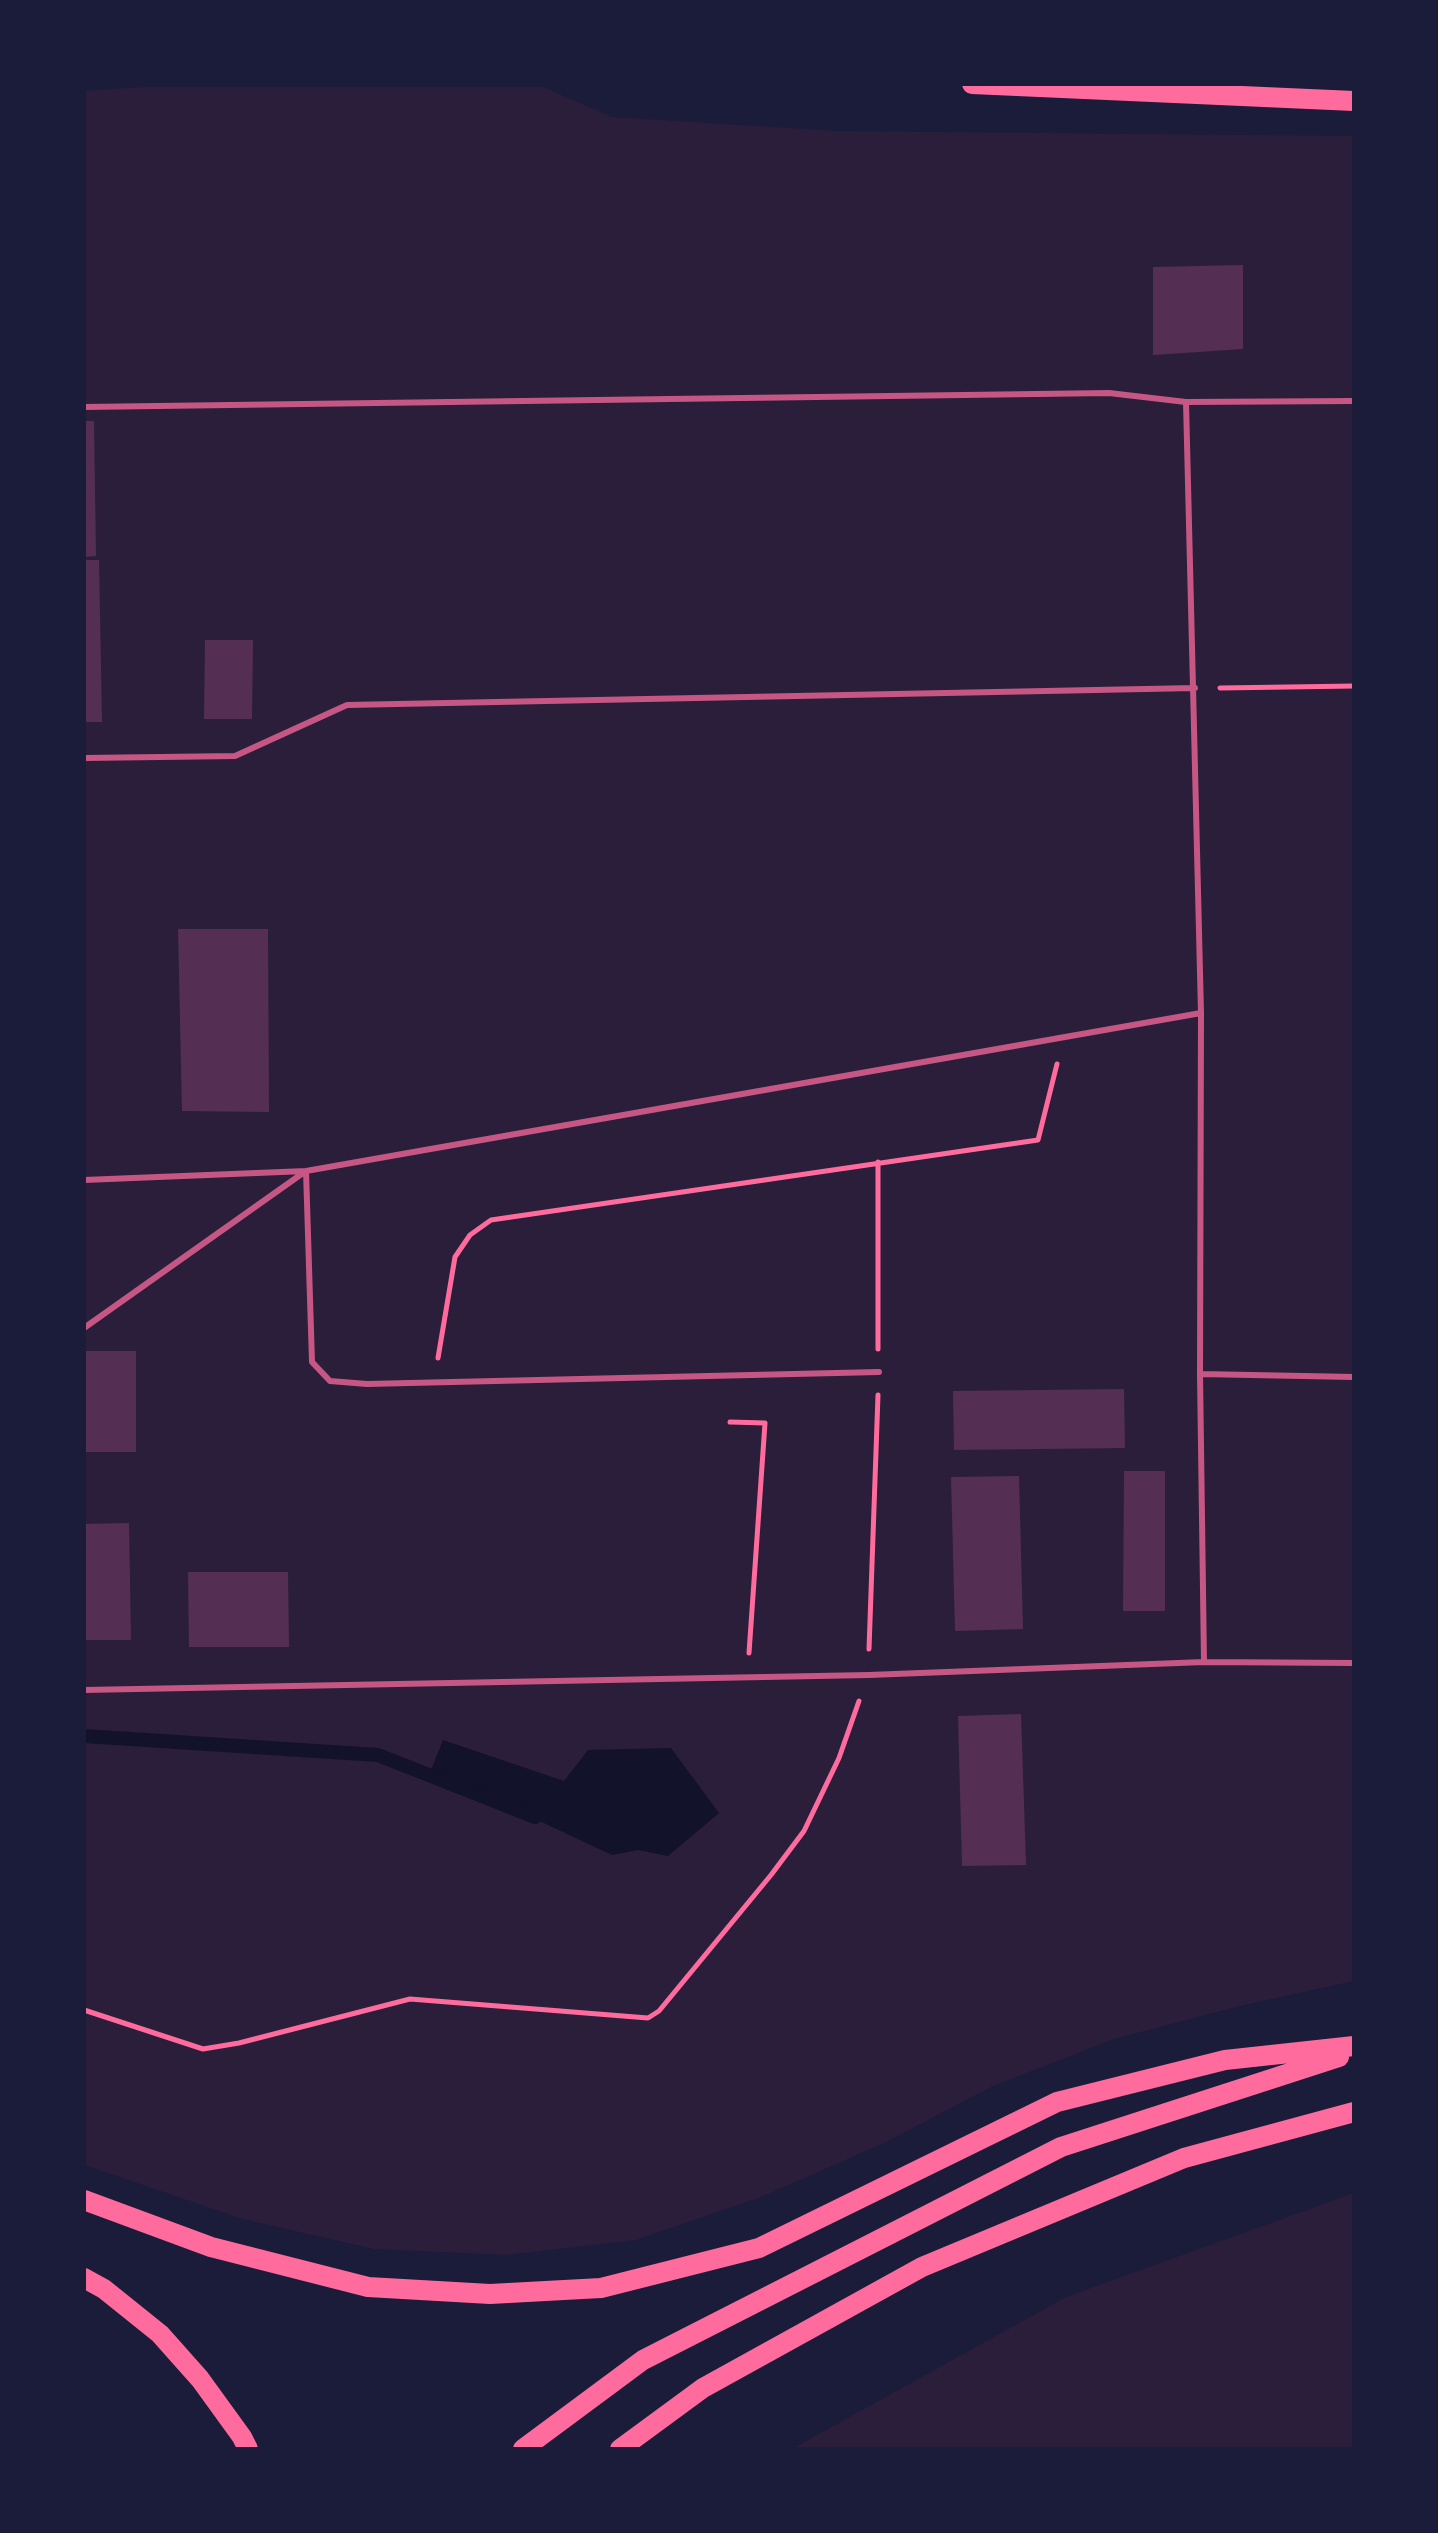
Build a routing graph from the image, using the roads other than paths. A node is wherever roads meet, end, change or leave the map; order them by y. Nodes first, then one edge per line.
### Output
1 (972, 84) edge
2 (1354, 101) edge
3 (1354, 401) edge
4 (1186, 402) junction
5 (84, 407) edge
6 (1195, 688) junction
7 (84, 758) edge
8 (1201, 1013) junction
9 (306, 1171) junction
10 (84, 1180) edge
11 (84, 1328) edge
12 (879, 1372) road end
13 (1200, 1374) junction
14 (1354, 1377) edge
15 (1204, 1662) junction
16 (1354, 1663) edge
17 (84, 1690) edge
18 (1354, 2049) edge
19 (1354, 2112) edge
20 (84, 2200) edge
21 (84, 2278) edge
22 (248, 2449) edge
23 (523, 2449) edge
24 (620, 2449) edge

1 - 2 main road
3 - 4 lane
4 - 5 lane
4 - 6 lane
6 - 7 lane
6 - 8 lane
8 - 9 lane
8 - 13 lane
9 - 10 lane
9 - 11 lane
9 - 12 lane
13 - 14 lane
13 - 15 lane
15 - 16 lane
15 - 17 lane
18 - 20 main road
18 - 23 main road
19 - 24 main road
21 - 22 main road

